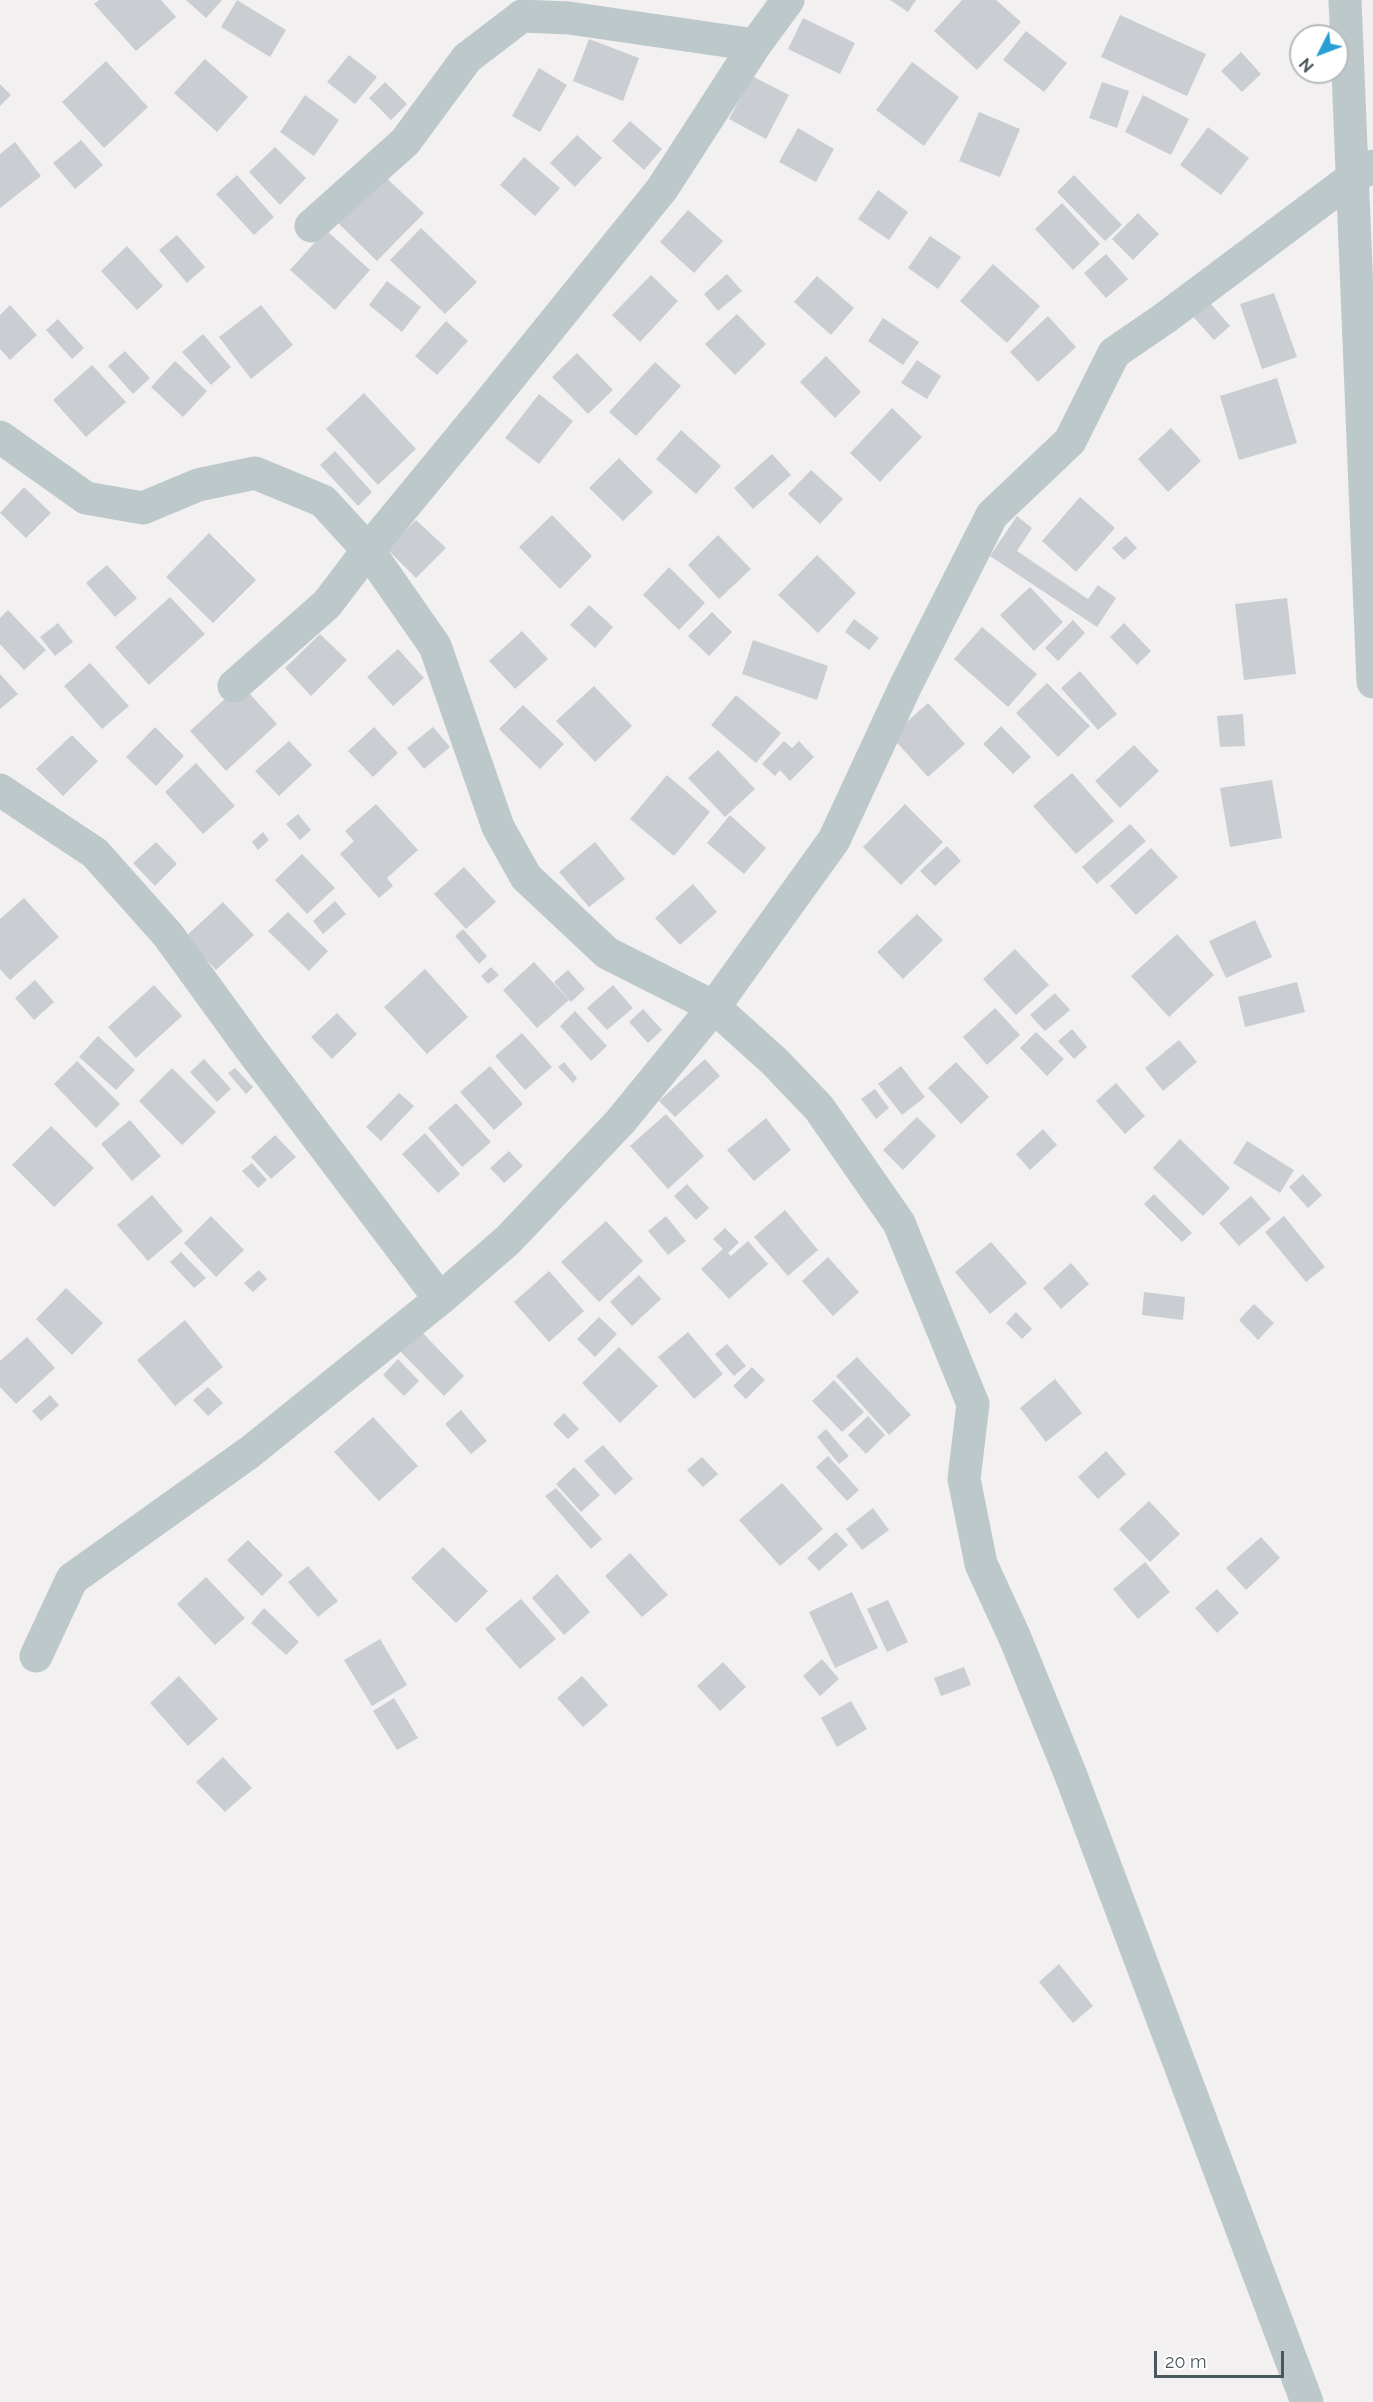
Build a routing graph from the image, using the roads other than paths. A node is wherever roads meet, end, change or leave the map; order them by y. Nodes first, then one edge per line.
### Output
1 (788, 0) edge
2 (1345, 0) edge
3 (755, 45) junction
4 (1362, 172) edge
5 (311, 226) dead end
6 (1365, 286) edge
7 (0, 437) edge
8 (368, 550) junction
9 (1373, 682) edge
10 (234, 686) dead end
11 (0, 790) edge
12 (714, 1006) junction
13 (440, 1299) junction
14 (36, 1656) dead end
15 (1307, 2402) edge

1 - 3 street
2 - 4 street
3 - 5 street
3 - 8 street
4 - 6 street
4 - 12 street
6 - 9 street
7 - 8 street
8 - 10 street
8 - 12 street
11 - 13 street
12 - 13 street
12 - 15 street
13 - 14 street

